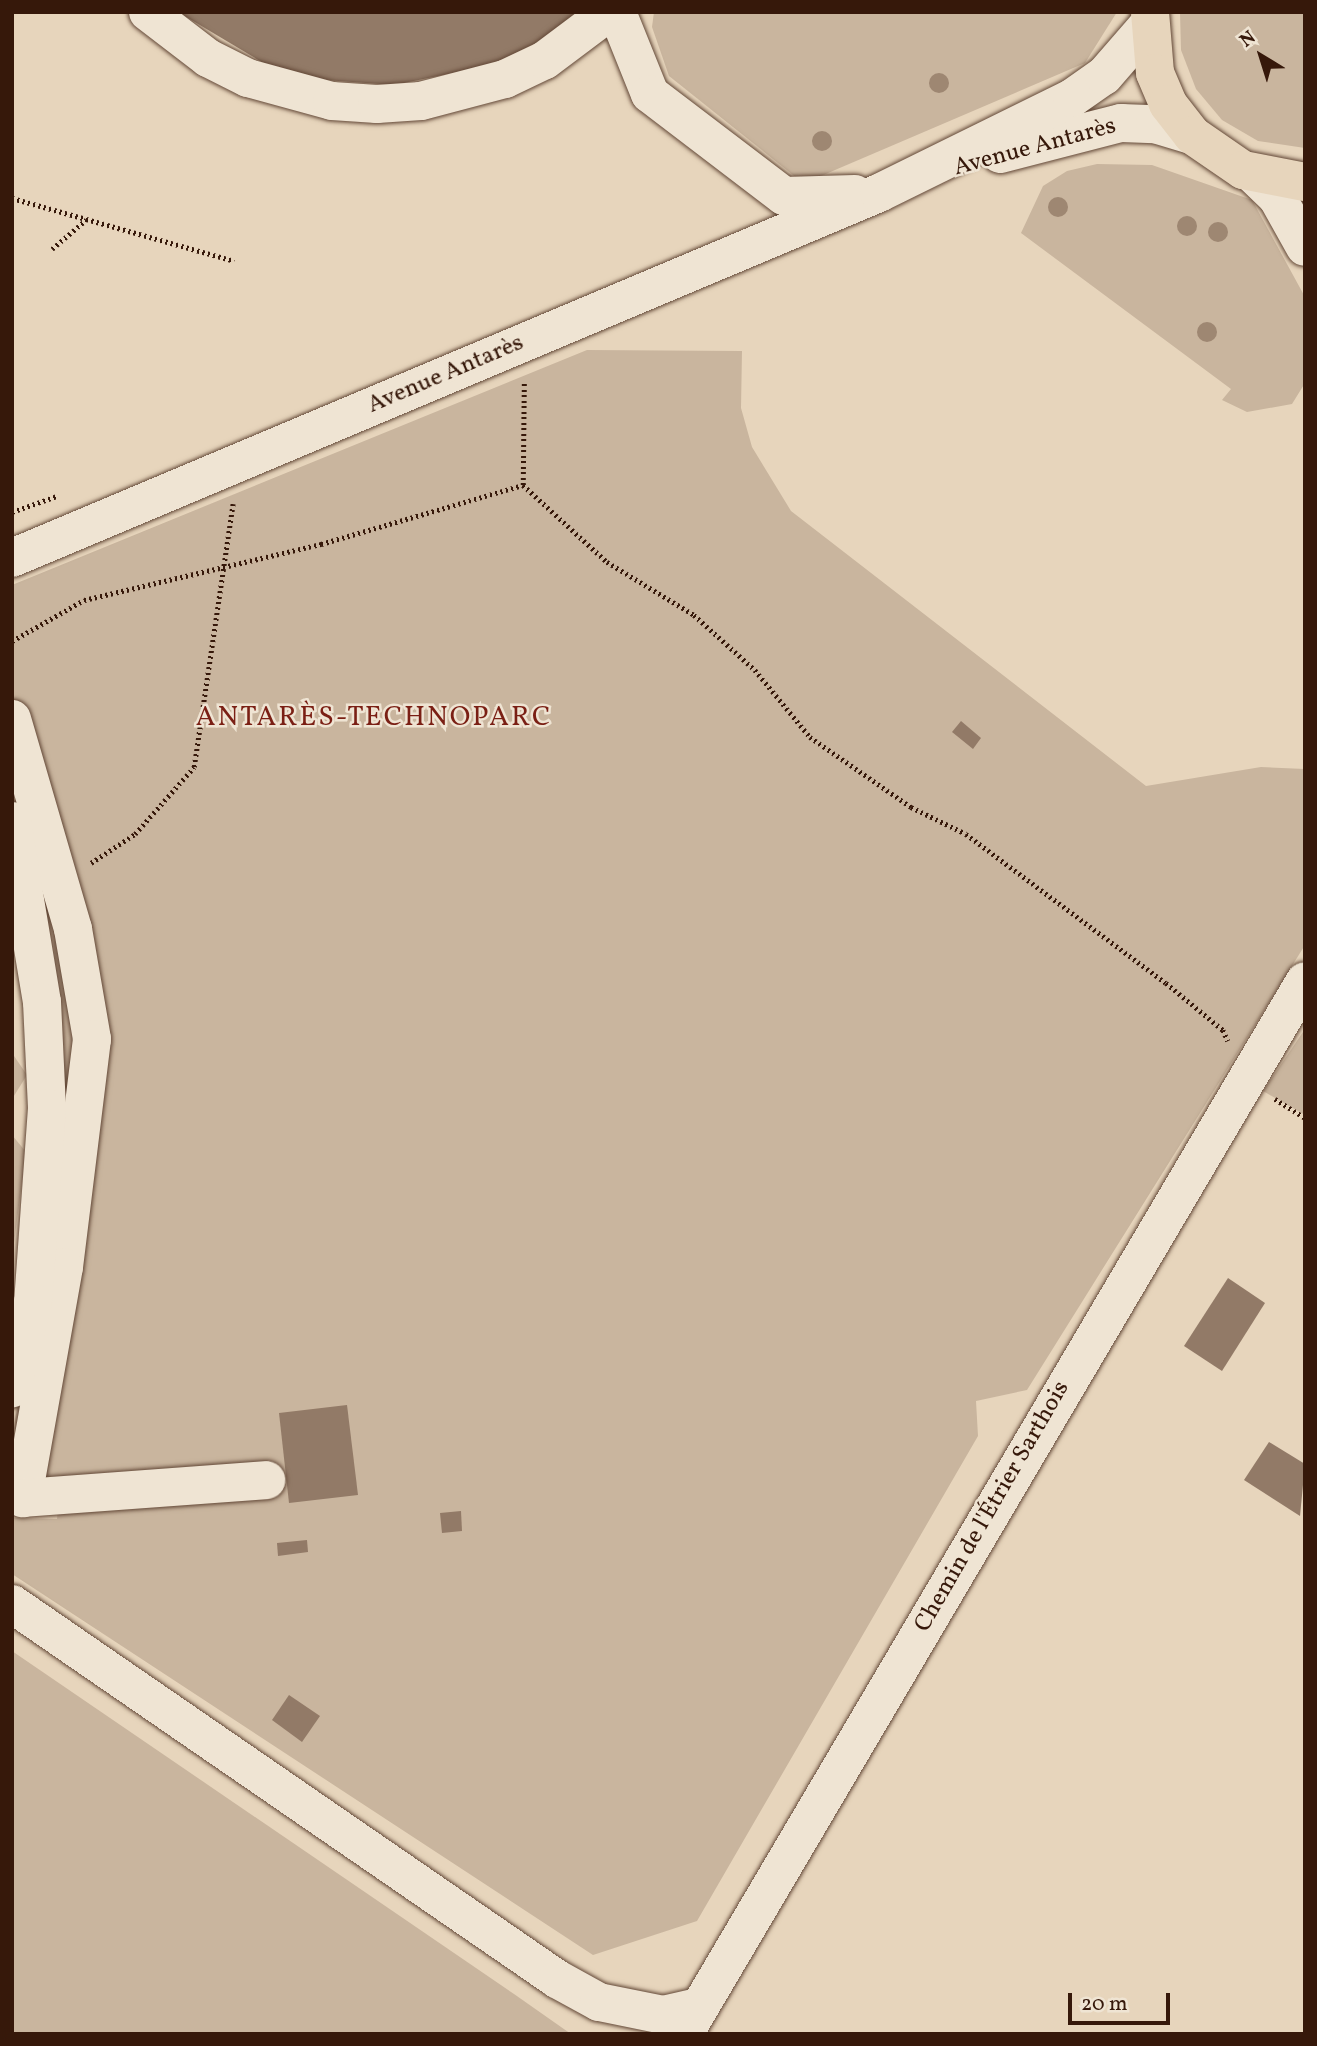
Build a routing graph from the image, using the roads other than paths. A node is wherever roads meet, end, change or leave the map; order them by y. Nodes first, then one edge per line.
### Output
1 (148, 12) edge
2 (609, 12) edge
3 (617, 12) edge
4 (1149, 18) edge
5 (1192, 135) junction
6 (1252, 173) junction
7 (1305, 182) edge
8 (879, 193) junction
9 (1305, 247) edge
10 (12, 558) edge
11 (12, 719) edge
12 (12, 821) edge
13 (1305, 981) edge
14 (12, 1388) edge
15 (266, 1480) dead end
16 (12, 1604) edge
17 (692, 2020) edge

1 - 2 street
3 - 8 street
4 - 5 main road
4 - 8 street, Avenue Antarès
5 - 6 main road
5 - 8 street, Avenue Antarès
6 - 7 main road
6 - 9 street
8 - 10 street, Avenue Antarès
11 - 15 street
12 - 14 street
13 - 17 street, Chemin de l'Étrier Sarthois
16 - 17 street

